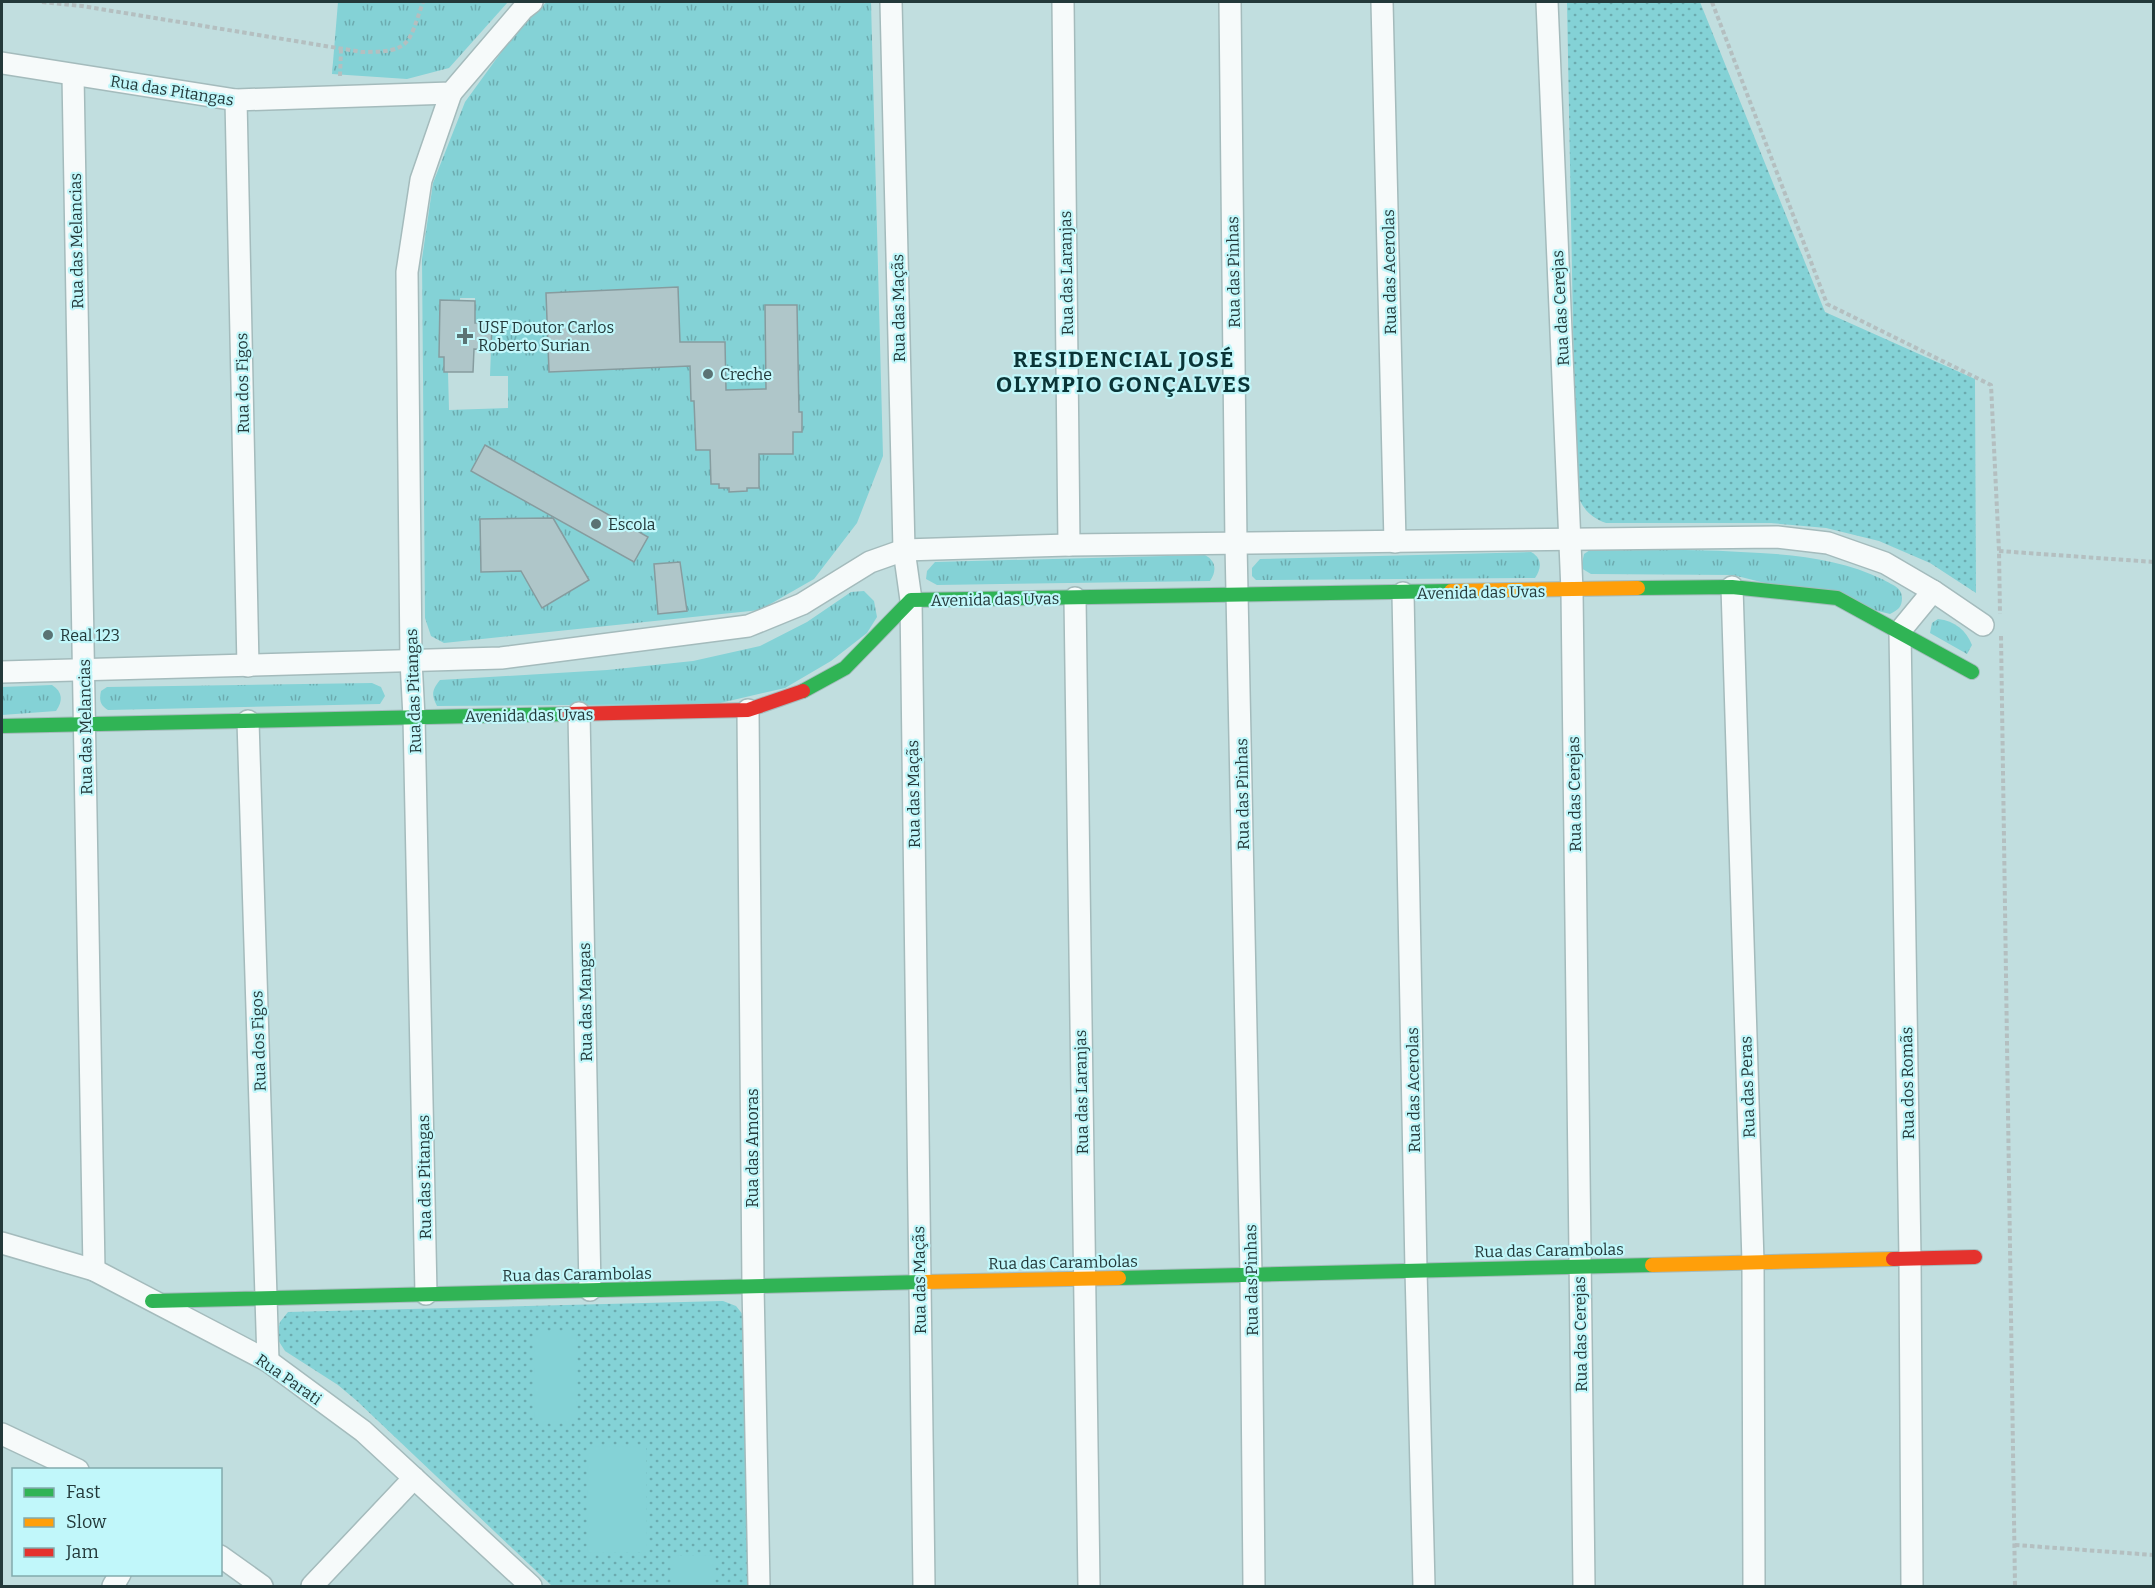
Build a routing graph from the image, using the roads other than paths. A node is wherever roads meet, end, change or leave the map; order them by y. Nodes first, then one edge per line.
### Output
1 (532, 2) edge
2 (891, 2) edge
3 (1063, 2) edge
4 (1230, 2) edge
5 (1382, 2) edge
6 (1547, 2) edge
7 (2, 63) edge
8 (73, 75) junction
9 (451, 93) junction
10 (236, 100) junction
11 (1571, 540) junction
12 (1395, 542) junction
13 (1236, 544) junction
14 (1069, 545) junction
15 (904, 550) junction
16 (1732, 587) junction
17 (1572, 591) junction
18 (1933, 591) junction
19 (1403, 593) junction
20 (1238, 595) junction
21 (1075, 598) junction
22 (911, 600) junction
23 (1995, 628) road end
24 (1900, 631) junction
25 (411, 661) junction
26 (248, 666) junction
27 (84, 669) junction
28 (2, 672) edge
29 (1972, 672) dead end
30 (748, 710) junction
31 (579, 713) junction
32 (414, 717) junction
33 (248, 721) junction
34 (85, 724) junction
35 (2, 726) edge
36 (2, 1243) edge
37 (1975, 1257) dead end
38 (1910, 1258) junction
39 (1753, 1262) junction
40 (1579, 1266) junction
41 (94, 1270) junction
42 (1416, 1270) junction
43 (1251, 1274) junction
44 (1083, 1278) junction
45 (919, 1282) junction
46 (753, 1286) junction
47 (590, 1290) junction
48 (426, 1294) junction
49 (265, 1298) junction
50 (152, 1301) junction
51 (268, 1361) junction
52 (2, 1434) edge
53 (74, 1468) edge
54 (414, 1478) junction
55 (222, 1558) edge
56 (262, 1587) edge
57 (312, 1587) edge
58 (531, 1587) edge
59 (759, 1587) edge
60 (924, 1587) edge
61 (1089, 1587) edge
62 (1254, 1587) edge
63 (1424, 1587) edge
64 (1584, 1587) edge
65 (1754, 1587) edge
66 (1912, 1587) edge

1 - 9 street, Rua das Pitangas
2 - 15 street, Rua das Maçãs
3 - 14 street, Rua das Laranjas
4 - 13 street, Rua das Pinhas
5 - 12 street, Rua das Acerolas
6 - 11 street, Rua das Cerejas
7 - 8 street, Rua das Pitangas
8 - 10 street, Rua das Pitangas
8 - 27 street, Rua das Melancias
9 - 10 street, Rua das Pitangas
9 - 25 street, Rua das Pitangas
10 - 26 street, Rua dos Figos
11 - 12 street
11 - 17 street, Rua das Cerejas
11 - 18 street
12 - 13 street
13 - 14 street
13 - 20 street, Rua das Pinhas
14 - 15 street
15 - 22 street, Rua das Maçãs
15 - 25 street
16 - 17 street, Avenida das Uvas
16 - 24 street, Avenida das Uvas
16 - 39 street, Rua das Peras
17 - 19 street, Avenida das Uvas
17 - 40 street, Rua das Cerejas
18 - 23 street
18 - 24 street
19 - 20 street, Avenida das Uvas
19 - 42 street, Rua das Acerolas
20 - 21 street, Avenida das Uvas
20 - 43 street, Rua das Pinhas
21 - 22 street, Avenida das Uvas
21 - 44 street, Rua das Laranjas
22 - 30 street, Avenida das Uvas
22 - 45 street, Rua das Maçãs
24 - 29 street, Avenida das Uvas
24 - 38 street, Rua dos Romãs
25 - 26 street
25 - 32 street, Rua das Pitangas
26 - 27 street
27 - 28 street
27 - 34 street, Rua das Melancias
30 - 31 street, Avenida das Uvas
30 - 46 street, Rua das Amoras
31 - 32 street, Avenida das Uvas
31 - 47 street, Rua das Mangas
32 - 33 street, Avenida das Uvas
32 - 48 street, Rua das Pitangas
33 - 34 street, Avenida das Uvas
33 - 49 street, Rua dos Figos
34 - 35 street, Avenida das Uvas
34 - 41 street, Rua das Melancias
36 - 41 street, Rua Parati
37 - 38 street, Rua das Carambolas
38 - 39 street, Rua das Carambolas
38 - 66 street, Rua dos Romãs
39 - 40 street, Rua das Carambolas
39 - 65 street, Rua das Peras
40 - 42 street, Rua das Carambolas
40 - 64 street, Rua das Cerejas
41 - 50 street, Rua Parati
42 - 43 street, Rua das Carambolas
42 - 63 street, Rua das Acerolas
43 - 44 street, Rua das Carambolas
43 - 62 street, Rua das Pinhas
44 - 45 street, Rua das Carambolas
44 - 61 street, Rua das Laranjas
45 - 46 street, Rua das Carambolas
45 - 60 street, Rua das Maçãs
46 - 47 street, Rua das Carambolas
46 - 59 street, Rua das Amoras
47 - 48 street, Rua das Carambolas
48 - 49 street, Rua das Carambolas
49 - 50 street, Rua das Carambolas
49 - 51 street, Rua dos Figos
50 - 51 street, Rua Parati
51 - 54 street, Rua Parati
52 - 53 street
54 - 57 street
54 - 58 street, Rua Parati
55 - 56 street

